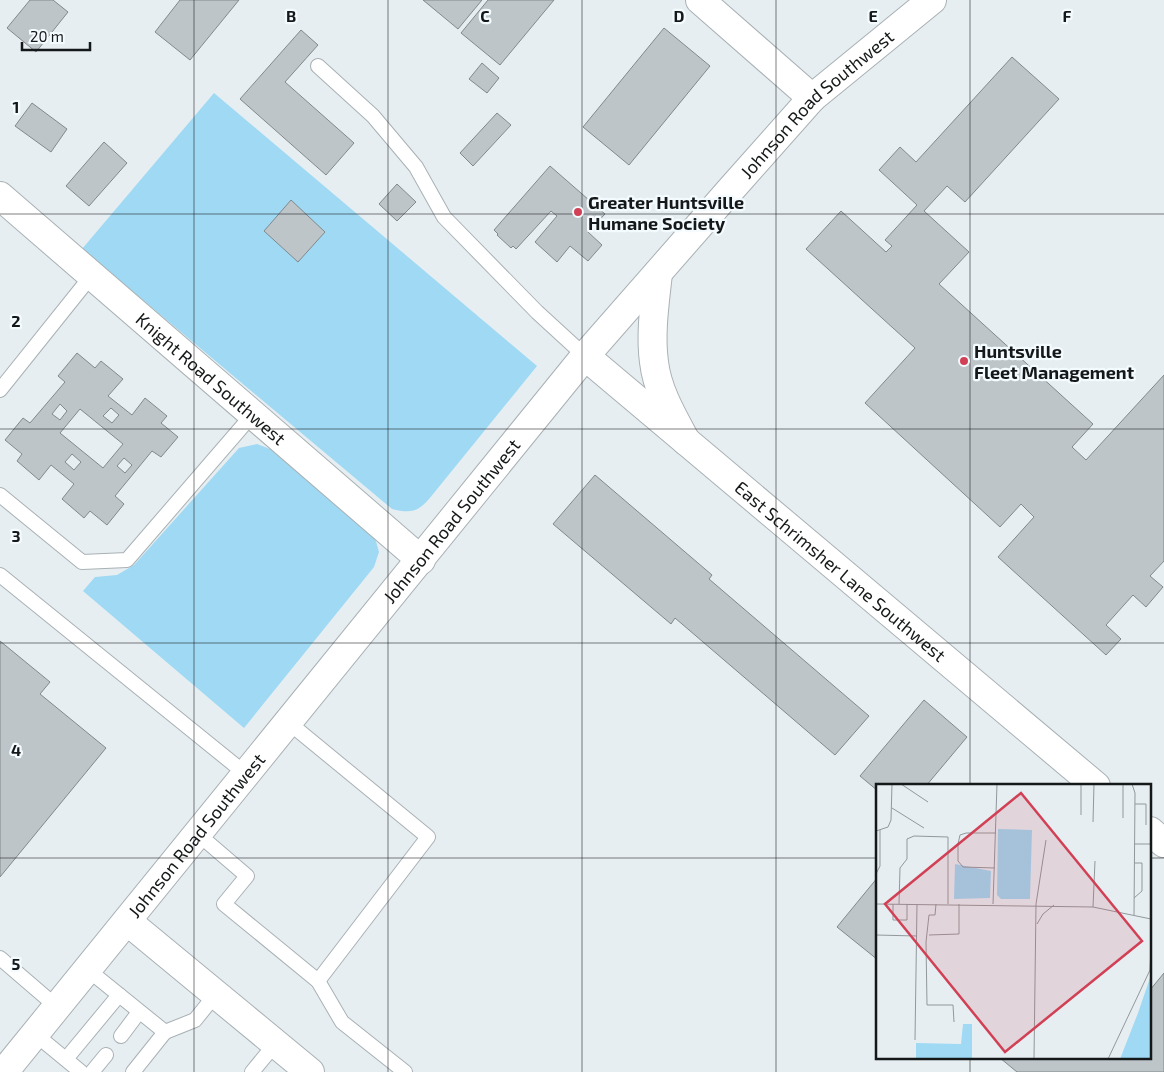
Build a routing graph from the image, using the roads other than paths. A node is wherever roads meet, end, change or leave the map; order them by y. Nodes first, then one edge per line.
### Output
1 (700, 0) edge
2 (932, 0) edge
3 (318, 66) dead end
4 (812, 98) junction
5 (0, 196) edge
6 (658, 273) junction
7 (92, 275) junction
8 (585, 356) junction
9 (0, 390) edge
10 (253, 414) junction
11 (686, 441) junction
12 (0, 495) edge
13 (421, 560) junction
14 (0, 575) edge
15 (288, 722) junction
16 (246, 774) junction
17 (1094, 784) edge
18 (1152, 833) edge
19 (198, 834) junction
20 (1164, 843) edge
21 (127, 921) junction
22 (0, 958) edge
23 (87, 970) junction
24 (318, 981) junction
25 (216, 994) junction
26 (118, 995) junction
27 (56, 1007) junction
28 (139, 1012) junction
29 (165, 1032) junction
30 (35, 1034) junction
31 (121, 1036) dead end
32 (276, 1043) junction
33 (106, 1055) dead end
34 (66, 1059) junction
35 (4, 1072) edge
36 (82, 1072) edge
37 (92, 1072) edge
38 (133, 1072) edge
39 (252, 1072) edge
40 (310, 1072) edge
41 (404, 1072) edge

1 - 4 street
2 - 4 street, Johnson Road Southwest
3 - 8 lane
4 - 6 street, Johnson Road Southwest
5 - 7 street, Knight Road Southwest
6 - 8 street, Johnson Road Southwest
6 - 11 street
7 - 9 lane
7 - 10 street, Knight Road Southwest
8 - 11 street, East Schrimsher Lane Southwest
8 - 13 street, Johnson Road Southwest
10 - 12 lane
10 - 13 street, Knight Road Southwest
11 - 17 street, East Schrimsher Lane Southwest
13 - 15 street, Johnson Road Southwest
14 - 16 lane
15 - 16 street, Johnson Road Southwest
15 - 24 lane
16 - 19 street, Johnson Road Southwest
18 - 20 street
19 - 21 street, Johnson Road Southwest
19 - 24 lane
21 - 23 street, Johnson Road Southwest
21 - 25 street
22 - 27 lane
23 - 26 lane
23 - 27 street, Johnson Road Southwest
24 - 41 lane
25 - 29 lane
25 - 32 street
26 - 28 lane
26 - 34 lane
27 - 30 street, Johnson Road Southwest
28 - 29 lane
28 - 31 lane
29 - 38 lane
30 - 34 lane
30 - 35 street, Johnson Road Southwest
32 - 39 lane
32 - 40 street
33 - 37 lane
34 - 36 lane

